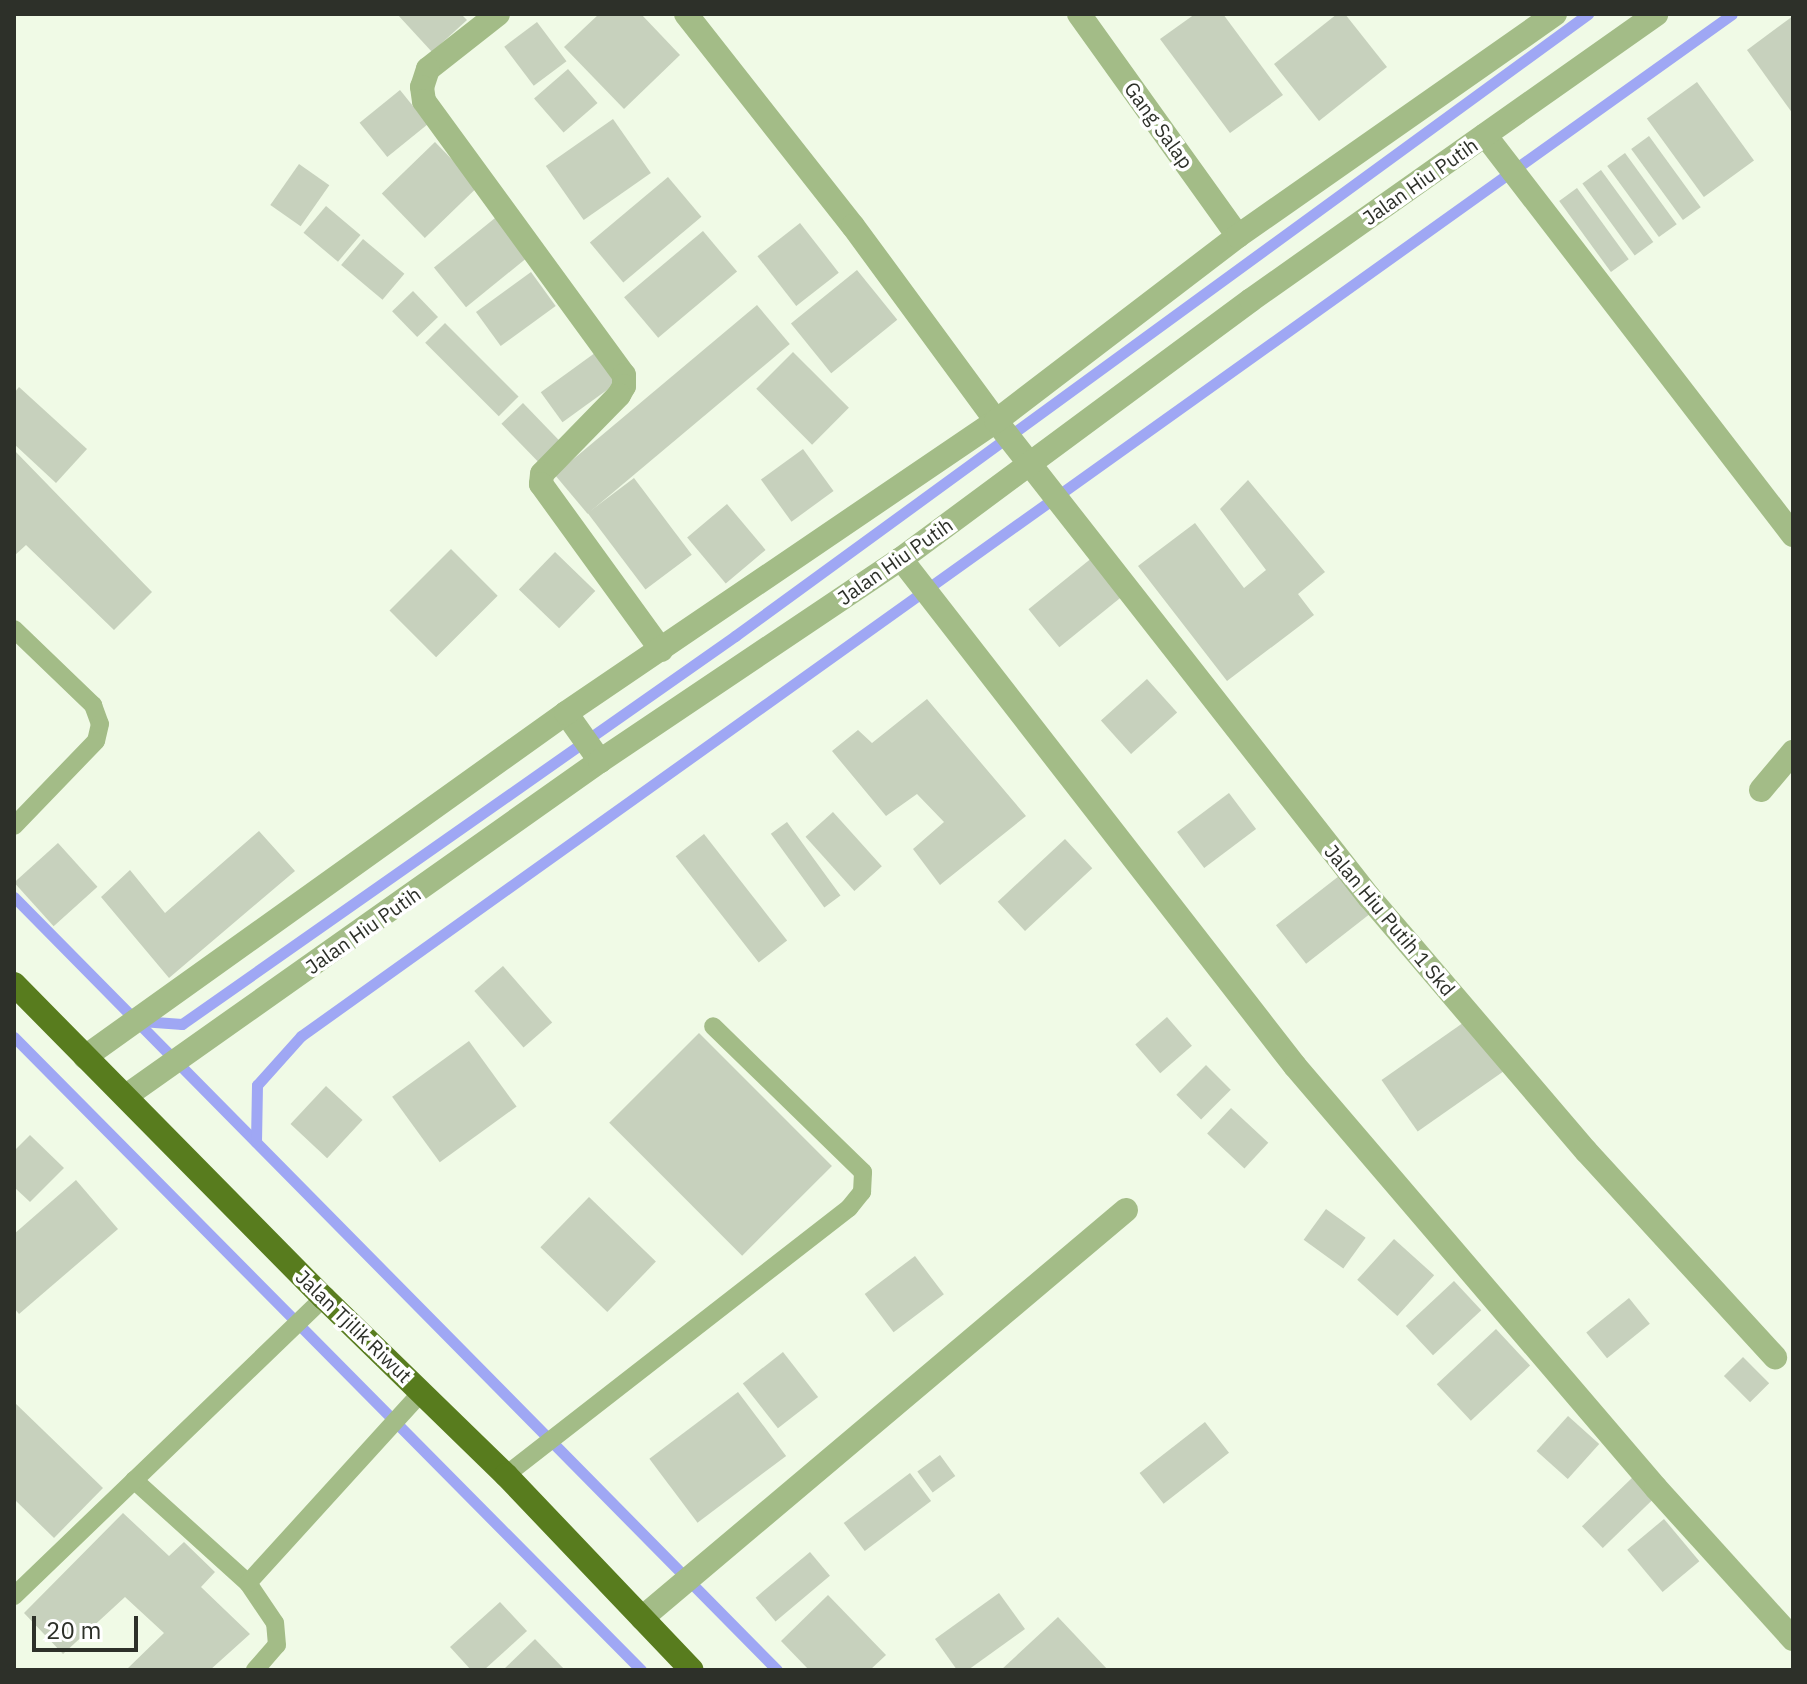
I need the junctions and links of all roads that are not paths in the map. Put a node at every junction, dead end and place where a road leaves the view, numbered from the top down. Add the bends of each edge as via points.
1 (498, 14) edge
2 (686, 14) edge
3 (1079, 14) edge
4 (1555, 14) edge
5 (1656, 14) edge
6 (1485, 135) junction
7 (1238, 236) junction
8 (996, 421) junction
9 (1029, 463) junction
10 (1793, 535) edge
11 (901, 559) junction
12 (14, 629) edge
13 (661, 650) junction
14 (566, 713) junction
15 (1793, 752) edge
16 (600, 761) junction
17 (1761, 790) dead end
18 (14, 826) edge
19 (14, 984) edge
20 (713, 1026) dead end
21 (85, 1057) junction
22 (126, 1096) junction
23 (1126, 1210) dead end
24 (324, 1298) junction
25 (1775, 1357) dead end
26 (422, 1392) junction
27 (506, 1475) junction
28 (134, 1480) junction
29 (248, 1583) junction
30 (14, 1596) edge
31 (642, 1618) junction
32 (1793, 1639) edge
33 (255, 1670) edge
34 (692, 1670) edge

1 - 13 street via 428,69 424,101 624,375 619,395 542,474 541,484
2 - 8 street, Jalan Hiu Putih 1 Skd via 853,226
3 - 7 street, Gang Salap
4 - 7 street
5 - 6 street, Jalan Hiu Putih
6 - 9 street, Jalan Hiu Putih
6 - 10 street
7 - 8 street
8 - 9 street, Jalan Hiu Putih 1 Skd
8 - 13 street
9 - 11 street, Jalan Hiu Putih
9 - 25 street, Jalan Hiu Putih 1 Skd via 1369,897 1586,1151
11 - 16 street, Jalan Hiu Putih
11 - 32 street via 1295,1066 1656,1488
12 - 18 lane via 93,705 100,724 96,741
13 - 14 street
14 - 16 street
14 - 21 street
15 - 17 street
16 - 22 street, Jalan Hiu Putih
19 - 21 highway, Jalan Tjilik Riwut
20 - 27 lane via 863,1172 862,1192 849,1208
21 - 22 highway, Jalan Tjilik Riwut
22 - 24 highway, Jalan Tjilik Riwut
23 - 31 street
24 - 26 highway, Jalan Tjilik Riwut
24 - 28 lane
26 - 27 highway, Jalan Tjilik Riwut
26 - 29 lane
27 - 31 highway, Jalan Tjilik Riwut
28 - 29 lane
28 - 30 lane
29 - 33 lane via 275,1623 277,1645
31 - 34 highway, Jalan Tjilik Riwut

